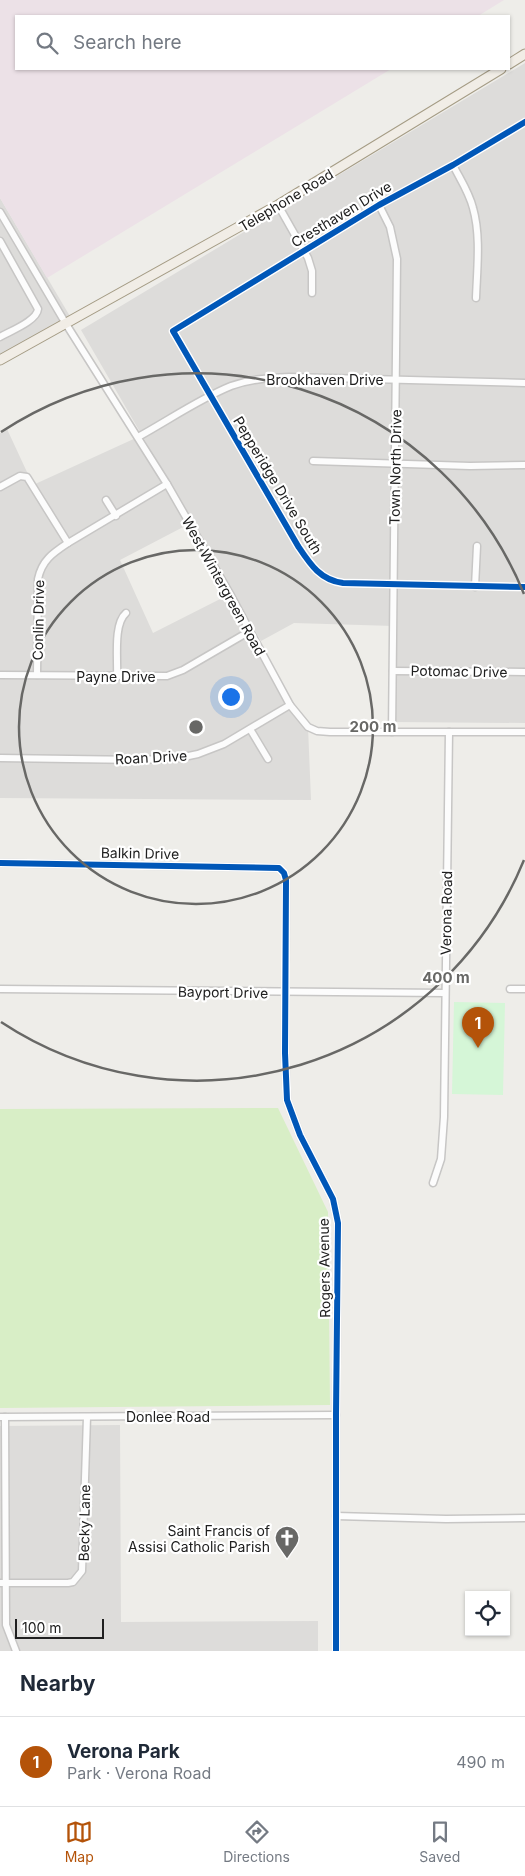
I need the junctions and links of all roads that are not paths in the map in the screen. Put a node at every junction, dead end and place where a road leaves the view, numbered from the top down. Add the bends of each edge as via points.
1 (525, 54) edge
2 (510, 63) edge
3 (498, 70) edge
4 (525, 122) edge
5 (453, 165) junction
6 (379, 205) junction
7 (278, 206) junction
8 (0, 212) edge
9 (1, 241) edge
10 (304, 250) junction
11 (312, 293) dead end
12 (476, 298) dead end
13 (66, 324) junction
14 (173, 331) joint
15 (0, 337) edge
16 (0, 360) edge
17 (396, 379) junction
18 (525, 383) edge
19 (210, 396) junction
20 (138, 437) junction
21 (313, 461) dead end
22 (395, 463) junction
23 (525, 465) edge
24 (167, 484) junction
25 (0, 487) edge
26 (106, 500) dead end
27 (116, 516) junction
28 (68, 543) junction
29 (476, 546) dead end
30 (394, 585) junction
31 (475, 587) junction
32 (525, 588) edge
33 (126, 613) dead end
34 (250, 631) junction
35 (393, 671) junction
36 (525, 672) edge
37 (0, 675) edge
38 (37, 675) junction
39 (117, 677) junction
40 (290, 705) junction
41 (250, 729) junction
42 (392, 732) junction
43 (449, 732) junction
44 (525, 732) edge
45 (0, 758) edge
46 (268, 759) dead end
47 (0, 863) edge
48 (279, 868) joint
49 (0, 989) edge
50 (510, 989) dead end
51 (525, 989) edge
52 (286, 992) junction
53 (445, 993) junction
54 (433, 1183) dead end
55 (336, 1415) junction
56 (2, 1417) edge
57 (86, 1417) junction
58 (336, 1516) junction
59 (525, 1518) edge
60 (3, 1583) edge
61 (16, 1651) edge
62 (336, 1651) edge

1 - 2 main road
3 - 7 main road, Telephone Road
4 - 5 street, Cresthaven Drive
5 - 6 street, Cresthaven Drive
5 - 12 street via 475,216
6 - 10 street, Cresthaven Drive
6 - 17 street, Town North Drive via 390,226 397,259
7 - 10 street
7 - 13 main road, Telephone Road
8 - 13 street, West Wintergreen Road
9 - 15 street via 38,314
10 - 11 street via 310,264
10 - 14 street, Cresthaven Drive
13 - 16 main road
13 - 20 street, West Wintergreen Road
14 - 19 street, Pepperidge Drive South
17 - 18 street, Brookhaven Drive
17 - 19 street, Brookhaven Drive via 266,378 232,386
17 - 22 street, Town North Drive
19 - 20 street, Brookhaven Drive
19 - 30 street, Pepperidge Drive South via 314,569 336,582
20 - 24 street, West Wintergreen Road
21 - 22 street
22 - 23 street
22 - 30 street, Town North Drive
24 - 27 street, Conlin Drive
24 - 34 street, West Wintergreen Road
25 - 28 street via 20,476 27,476
26 - 27 street
27 - 28 street, Conlin Drive
28 - 38 street, Conlin Drive via 47,558 40,571
29 - 31 street
30 - 31 street, Pepperidge Drive South
30 - 35 street, Town North Drive
31 - 32 street, Pepperidge Drive South
33 - 39 street via 118,625
34 - 39 street, Payne Drive via 183,670 160,676
34 - 40 street, West Wintergreen Road
35 - 36 street, Potomac Drive
35 - 42 street, Town North Drive
37 - 38 street, Payne Drive
38 - 39 street, Payne Drive
40 - 41 street, Roan Drive
40 - 42 street, West Wintergreen Road via 308,728 317,731
41 - 45 street, Roan Drive via 224,744 179,758
41 - 46 street
42 - 43 street, West Wintergreen Road
43 - 44 street, West Wintergreen Road
43 - 53 street, Verona Road
47 - 48 street, Balkin Drive
48 - 52 street, Rogers Avenue via 286,880
49 - 52 street, Bayport Drive
50 - 51 street
52 - 53 street, Bayport Drive
52 - 55 street, Rogers Avenue via 287,1100 300,1135 333,1199 338,1223
53 - 54 street, Verona Road via 444,1117 441,1159
55 - 57 street, Donlee Road
55 - 58 street, Rogers Avenue
56 - 57 street, Donlee Road
56 - 60 street
57 - 60 street, Becky Lane via 82,1571 73,1582
58 - 59 street
58 - 62 street, Rogers Avenue
60 - 61 street via 6,1625

